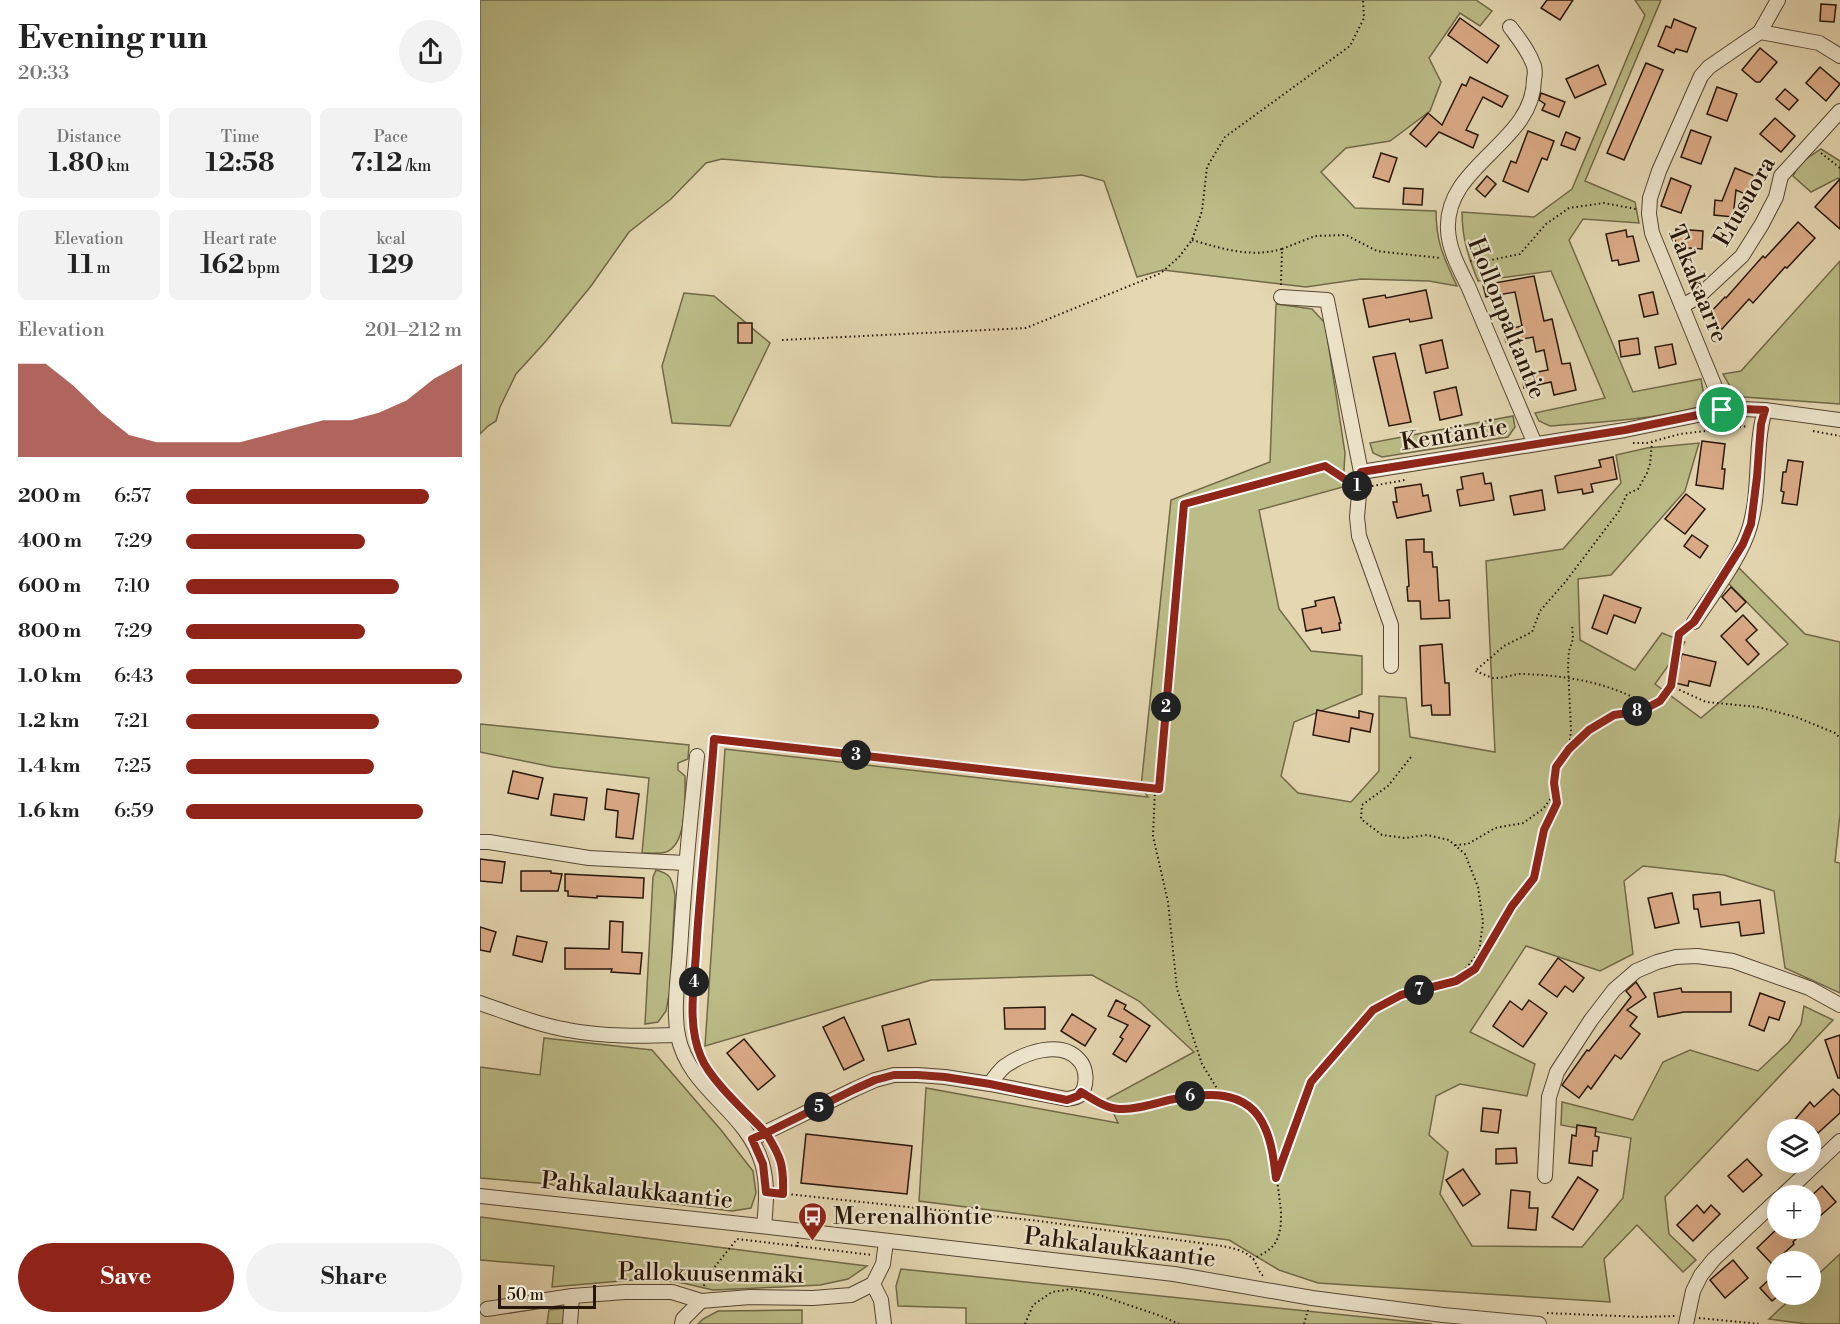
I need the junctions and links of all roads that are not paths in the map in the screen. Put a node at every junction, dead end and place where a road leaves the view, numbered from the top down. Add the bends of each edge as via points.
1 (1778, 0) edge
2 (1510, 27) dead end
3 (1760, 32) junction
4 (1840, 56) edge
5 (1840, 111) edge
6 (1281, 297) dead end
7 (1682, 306) junction
8 (1722, 410) junction
9 (1765, 410) junction
10 (1840, 420) edge
11 (1535, 444) junction
12 (1361, 472) junction
13 (1694, 622) road end
14 (1391, 666) dead end
15 (697, 756) dead end
16 (480, 842) edge
17 (685, 863) junction
18 (480, 1003) edge
19 (1840, 1005) edge
20 (678, 1035) junction
21 (990, 1084) junction
22 (752, 1139) junction
23 (1840, 1141) edge
24 (1545, 1176) dead end
25 (1794, 1185) edge
26 (480, 1196) edge
27 (1767, 1210) edge
28 (764, 1226) junction
29 (886, 1242) junction
30 (873, 1284) junction
31 (572, 1296) junction
32 (701, 1301) junction
33 (488, 1309) dead end
34 (1540, 1318) edge
35 (1687, 1320) edge
36 (570, 1324) edge
37 (682, 1324) edge
38 (884, 1324) edge

1 - 3 street, Takakaarre
2 - 11 street, Hollonpaltantie via 1527,49 1534,68 1532,98 1517,125 1465,180 1453,199 1447,229 1456,261
3 - 4 street via 1819,43
3 - 7 street, Takakaarre via 1701,76 1650,198 1652,233
5 - 7 street, Etusuora via 1781,176 1776,196 1742,256 1698,297
6 - 12 street via 1327,300
7 - 8 street, Takakaarre
8 - 9 street, Kentäntie
8 - 11 street, Kentäntie via 1627,436
9 - 10 street, Kentäntie
9 - 13 street via 1751,524 1743,544
11 - 12 street, Kentäntie
12 - 14 street via 1359,536 1391,625
15 - 17 street
16 - 17 street via 589,858
17 - 20 street
18 - 20 street via 570,1031
19 - 24 street via 1809,988 1734,961 1676,957 1636,971 1614,990 1557,1072 1549,1097
20 - 22 street via 702,1084 740,1121
21 - 21 street via 1067,1100 1078,1096 1086,1075 1080,1061 1071,1054 1044,1050 1005,1067
21 - 22 street via 894,1075 855,1089
22 - 28 street via 763,1164
23 - 25 street
26 - 28 street, Pahkalaukkaantie
27 - 35 street via 1701,1275
28 - 29 street, Pahkalaukkaantie
29 - 30 street via 883,1264
29 - 34 street, Pahkalaukkaantie via 1174,1274 1443,1315
30 - 32 street, Pallokuusenmäki via 851,1295
30 - 38 street via 881,1300
31 - 32 street, Pallokuusenmäki via 672,1292
31 - 33 street, Pallokuusenmäki
31 - 36 street
32 - 37 street

